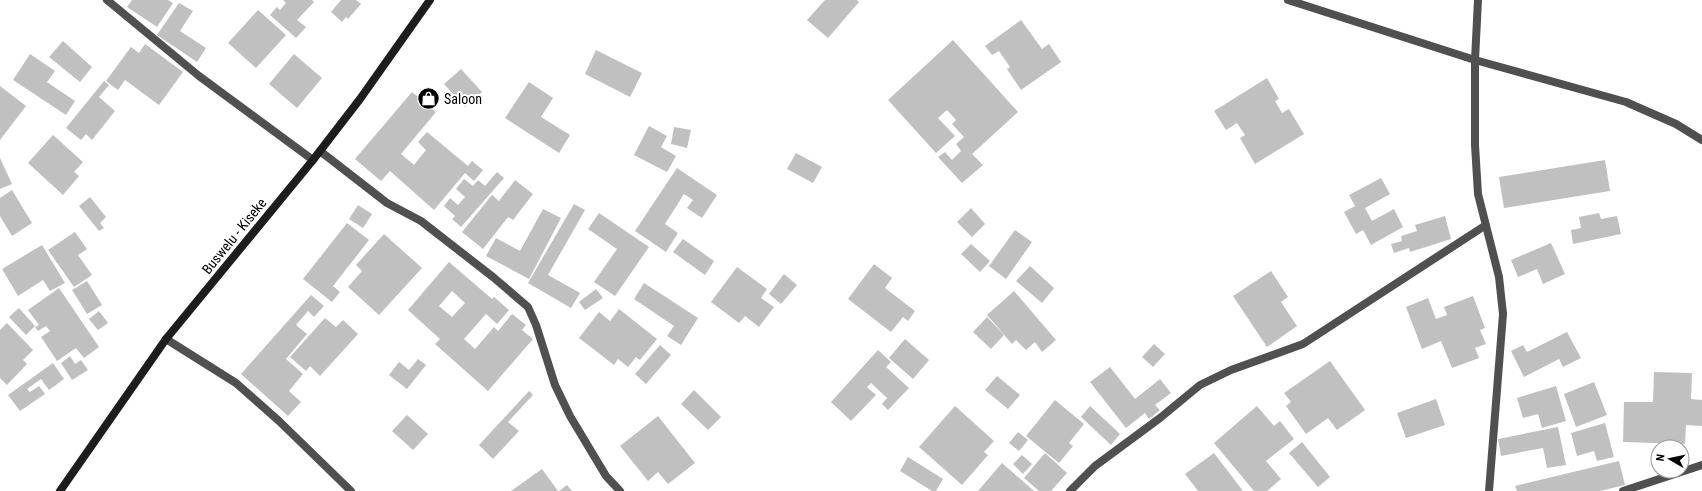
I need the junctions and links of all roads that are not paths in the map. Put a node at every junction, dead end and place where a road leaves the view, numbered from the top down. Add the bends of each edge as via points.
1 (107, 0) edge
2 (430, 0) edge
3 (1288, 0) edge
4 (1478, 0) edge
5 (1475, 60) junction
6 (1702, 140) edge
7 (320, 151) junction
8 (313, 160) junction
9 (1486, 225) junction
10 (166, 339) junction
11 (1702, 465) edge
12 (60, 491) edge
13 (351, 491) edge
14 (620, 491) edge
15 (1070, 491) edge
16 (1489, 491) edge
17 (1623, 491) edge

1 - 8 street via 199,76
2 - 7 main road, Buswelu - Kiseke
3 - 5 street
4 - 5 street
5 - 6 street via 1626,102 1676,124
5 - 9 street via 1478,194
7 - 8 main road, Buswelu - Kiseke
7 - 14 street via 387,203 421,221 528,307 555,385 570,416 606,476
8 - 10 main road, Buswelu - Kiseke
9 - 15 street via 1303,344 1231,370 1200,385 1095,466
9 - 16 street via 1499,277 1503,314
10 - 12 main road, Buswelu - Kiseke
10 - 13 street via 236,383
11 - 17 street

